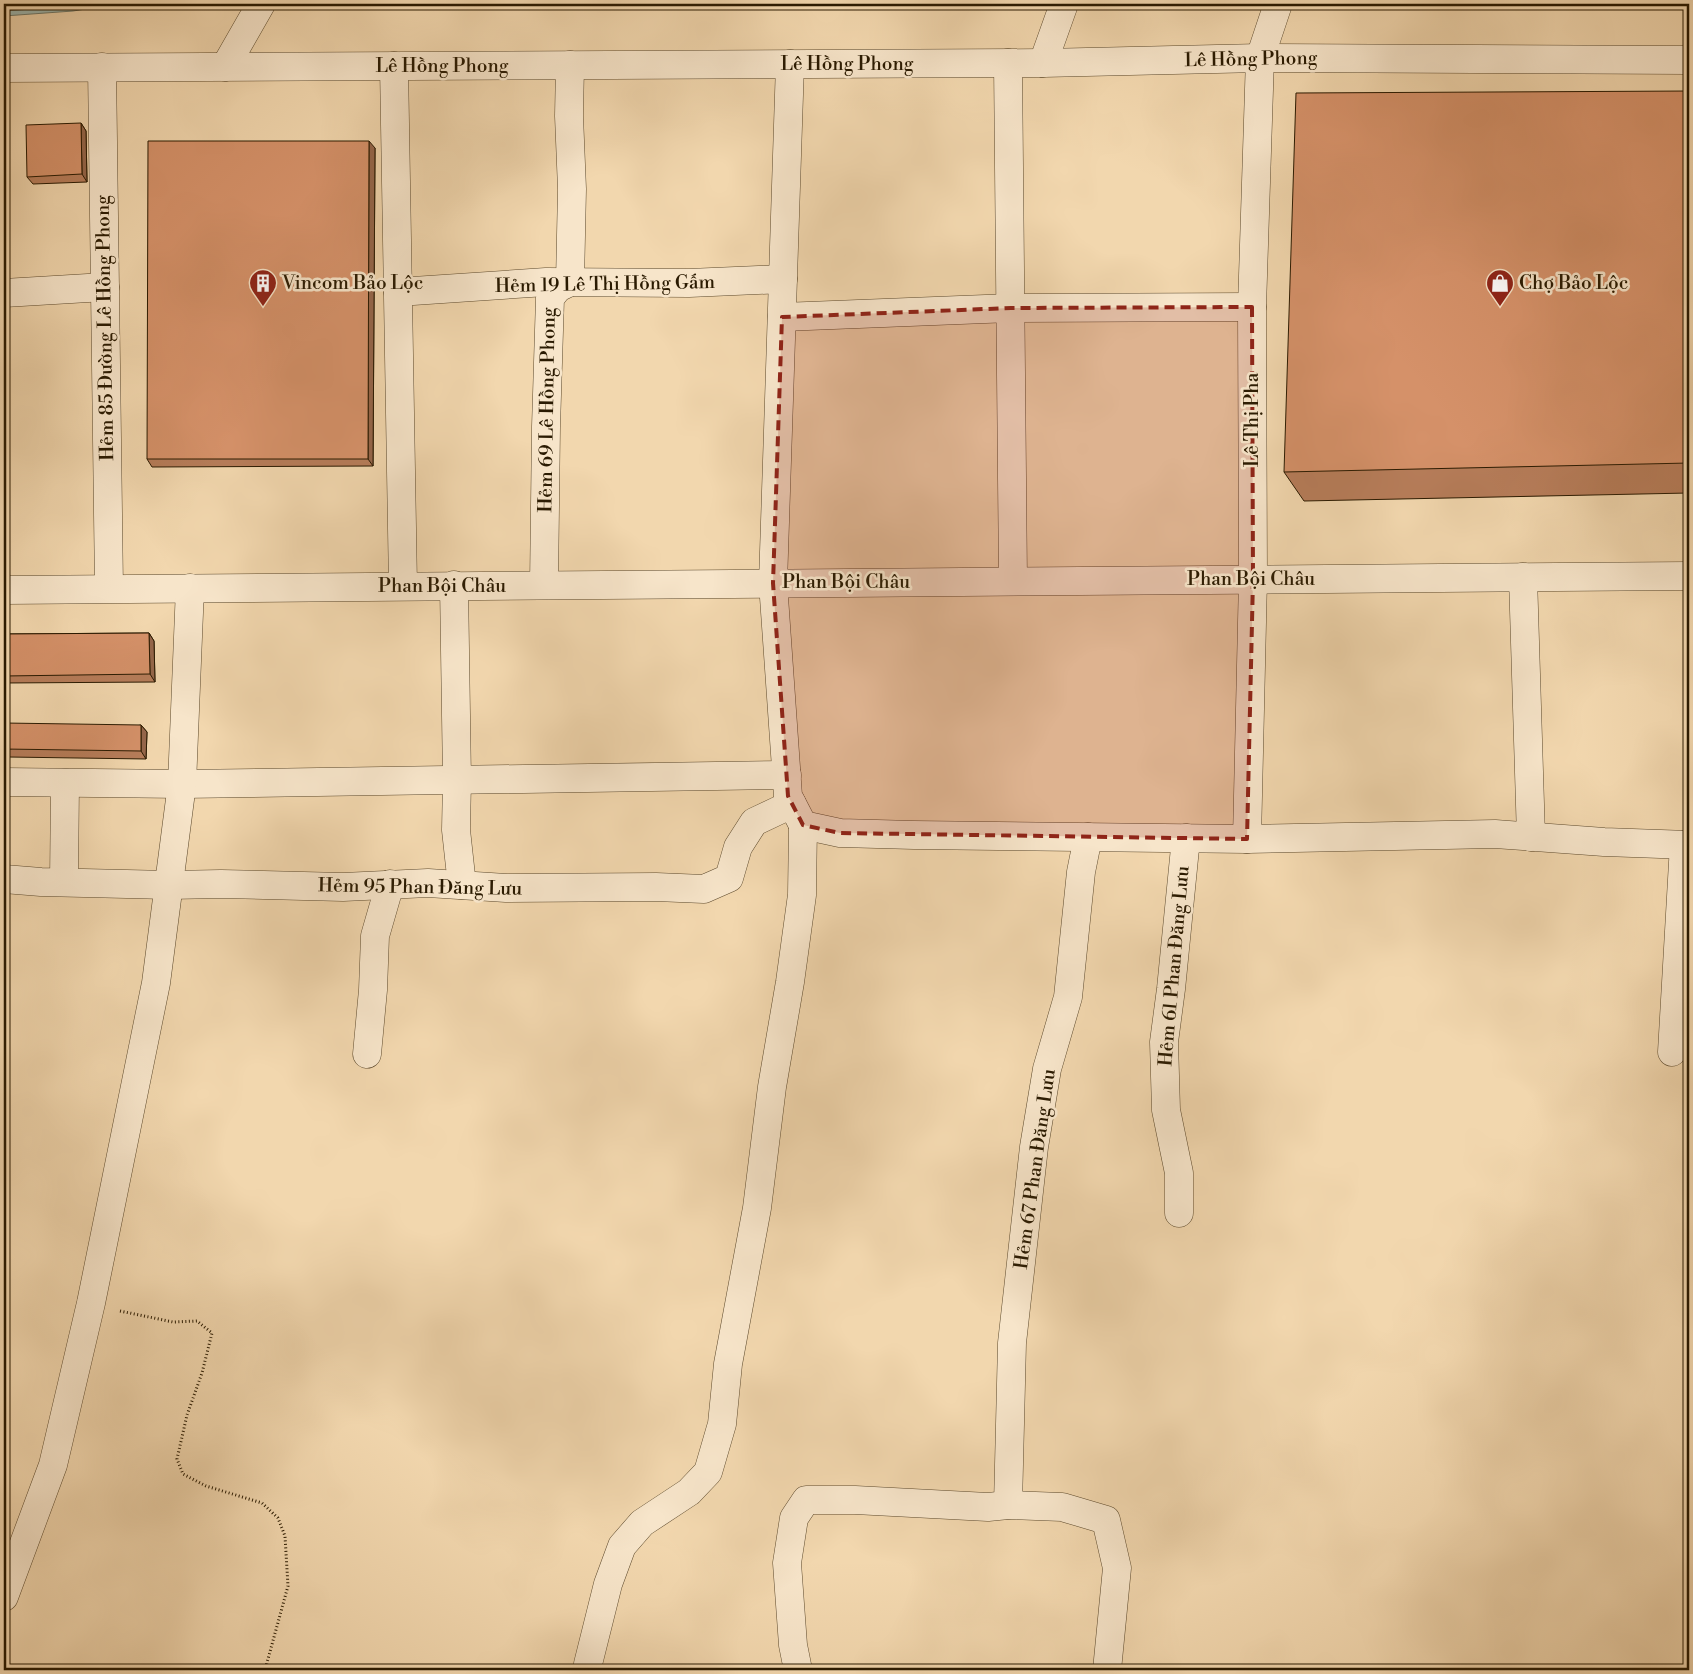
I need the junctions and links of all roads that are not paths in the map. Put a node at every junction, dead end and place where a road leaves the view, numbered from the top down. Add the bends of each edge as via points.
1 (261, 4) edge
2 (1064, 4) edge
3 (1278, 4) edge
4 (1260, 58) junction
5 (1689, 60) edge
6 (1008, 63) junction
7 (1042, 63) junction
8 (790, 64) junction
9 (570, 65) junction
10 (394, 66) junction
11 (102, 67) junction
12 (225, 67) junction
13 (4, 68) edge
14 (783, 279) junction
15 (570, 282) junction
16 (105, 287) junction
17 (398, 292) junction
18 (4, 293) edge
19 (1252, 307) junction
20 (1011, 308) junction
21 (782, 317) junction
22 (1689, 576) edge
23 (1524, 577) junction
24 (1253, 579) junction
25 (1012, 581) junction
26 (773, 583) junction
27 (544, 585) junction
28 (403, 586) junction
29 (454, 586) junction
30 (109, 588) junction
31 (190, 588) junction
32 (4, 590) edge
33 (787, 775) junction
34 (457, 780) junction
35 (4, 782) edge
36 (65, 783) junction
37 (182, 784) junction
38 (798, 814) junction
39 (1088, 837) junction
40 (1531, 837) junction
41 (1186, 838) junction
42 (1247, 839) junction
43 (1687, 845) edge
44 (4, 879) edge
45 (64, 882) junction
46 (390, 884) junction
47 (169, 885) junction
48 (462, 885) junction
49 (1672, 1052) dead end
50 (367, 1054) dead end
51 (1178, 1213) dead end
52 (1008, 1505) junction
53 (4, 1597) edge
54 (588, 1664) dead end
55 (798, 1670) edge
56 (1108, 1670) edge

1 - 12 street
2 - 7 street
3 - 4 street, Lê Thị Pha
4 - 5 street, Lê Hồng Phong
4 - 7 street, Lê Hồng Phong
4 - 19 street, Lê Thị Pha
6 - 7 street, Lê Hồng Phong
6 - 8 street, Lê Hồng Phong
6 - 20 street
8 - 9 street, Lê Hồng Phong
8 - 14 street
9 - 10 street, Lê Hồng Phong
9 - 15 street, Hẻm 69 Lê Hồng Phong
10 - 12 street, Lê Hồng Phong
10 - 17 street
11 - 12 street, Lê Hồng Phong
11 - 13 street, Lê Hồng Phong
11 - 16 street, Hẻm 85 Đường Lê Hồng Phong
14 - 15 street, Hẻm 19 Lê Thị Hồng Gấm
14 - 21 street
15 - 17 street, Hẻm 19 Lê Thị Hồng Gấm
15 - 27 street, Hẻm 69 Lê Hồng Phong via 558,288 550,298
16 - 18 street
16 - 30 street, Hẻm 85 Đường Lê Hồng Phong
17 - 28 street
19 - 20 street
19 - 24 street, Lê Thị Pha
20 - 21 street
20 - 25 street
21 - 26 street
22 - 23 street, Phan Bội Châu
23 - 24 street, Phan Bội Châu
23 - 40 street
24 - 25 street, Phan Bội Châu
24 - 42 street, Lê Thị Pha
25 - 26 street, Phan Bội Châu
26 - 27 street, Phan Bội Châu
26 - 33 street
27 - 29 street, Phan Bội Châu
28 - 29 street, Phan Bội Châu
28 - 31 street, Phan Bội Châu
29 - 34 street
30 - 31 street, Phan Bội Châu
30 - 32 street, Phan Bội Châu
31 - 37 street
33 - 34 street
33 - 38 street via 788,796
34 - 37 street
34 - 48 street via 456,830
35 - 36 street
36 - 37 street
36 - 45 street
37 - 47 street
38 - 39 street via 840,832
38 - 48 street, Hẻm 95 Phan Đăng Lưu via 754,822 738,847 730,878 704,890
38 - 54 street via 802,895 772,1086 757,1208 728,1364 722,1424 708,1472 689,1492 642,1523 622,1546 608,1584
39 - 41 street
39 - 52 street, Hẻm 67 Phan Đăng Lưu via 1081,872 1068,998 1047,1069 1034,1147 1012,1343
40 - 42 street via 1495,834
40 - 43 street
41 - 42 street
41 - 51 street, Hẻm 61 Phan Đăng Lưu via 1164,1042 1166,1110 1179,1173
43 - 49 street
44 - 45 street, Hẻm 95 Phan Đăng Lưu
45 - 47 street, Hẻm 95 Phan Đăng Lưu
46 - 47 street, Hẻm 95 Phan Đăng Lưu via 343,887
46 - 48 street, Hẻm 95 Phan Đăng Lưu
46 - 50 street via 375,936
47 - 53 street via 156,983 91,1303 53,1465
52 - 55 street via 806,1500 794,1518 788,1563 793,1645
52 - 56 street via 1062,1508 1106,1520 1117,1568

